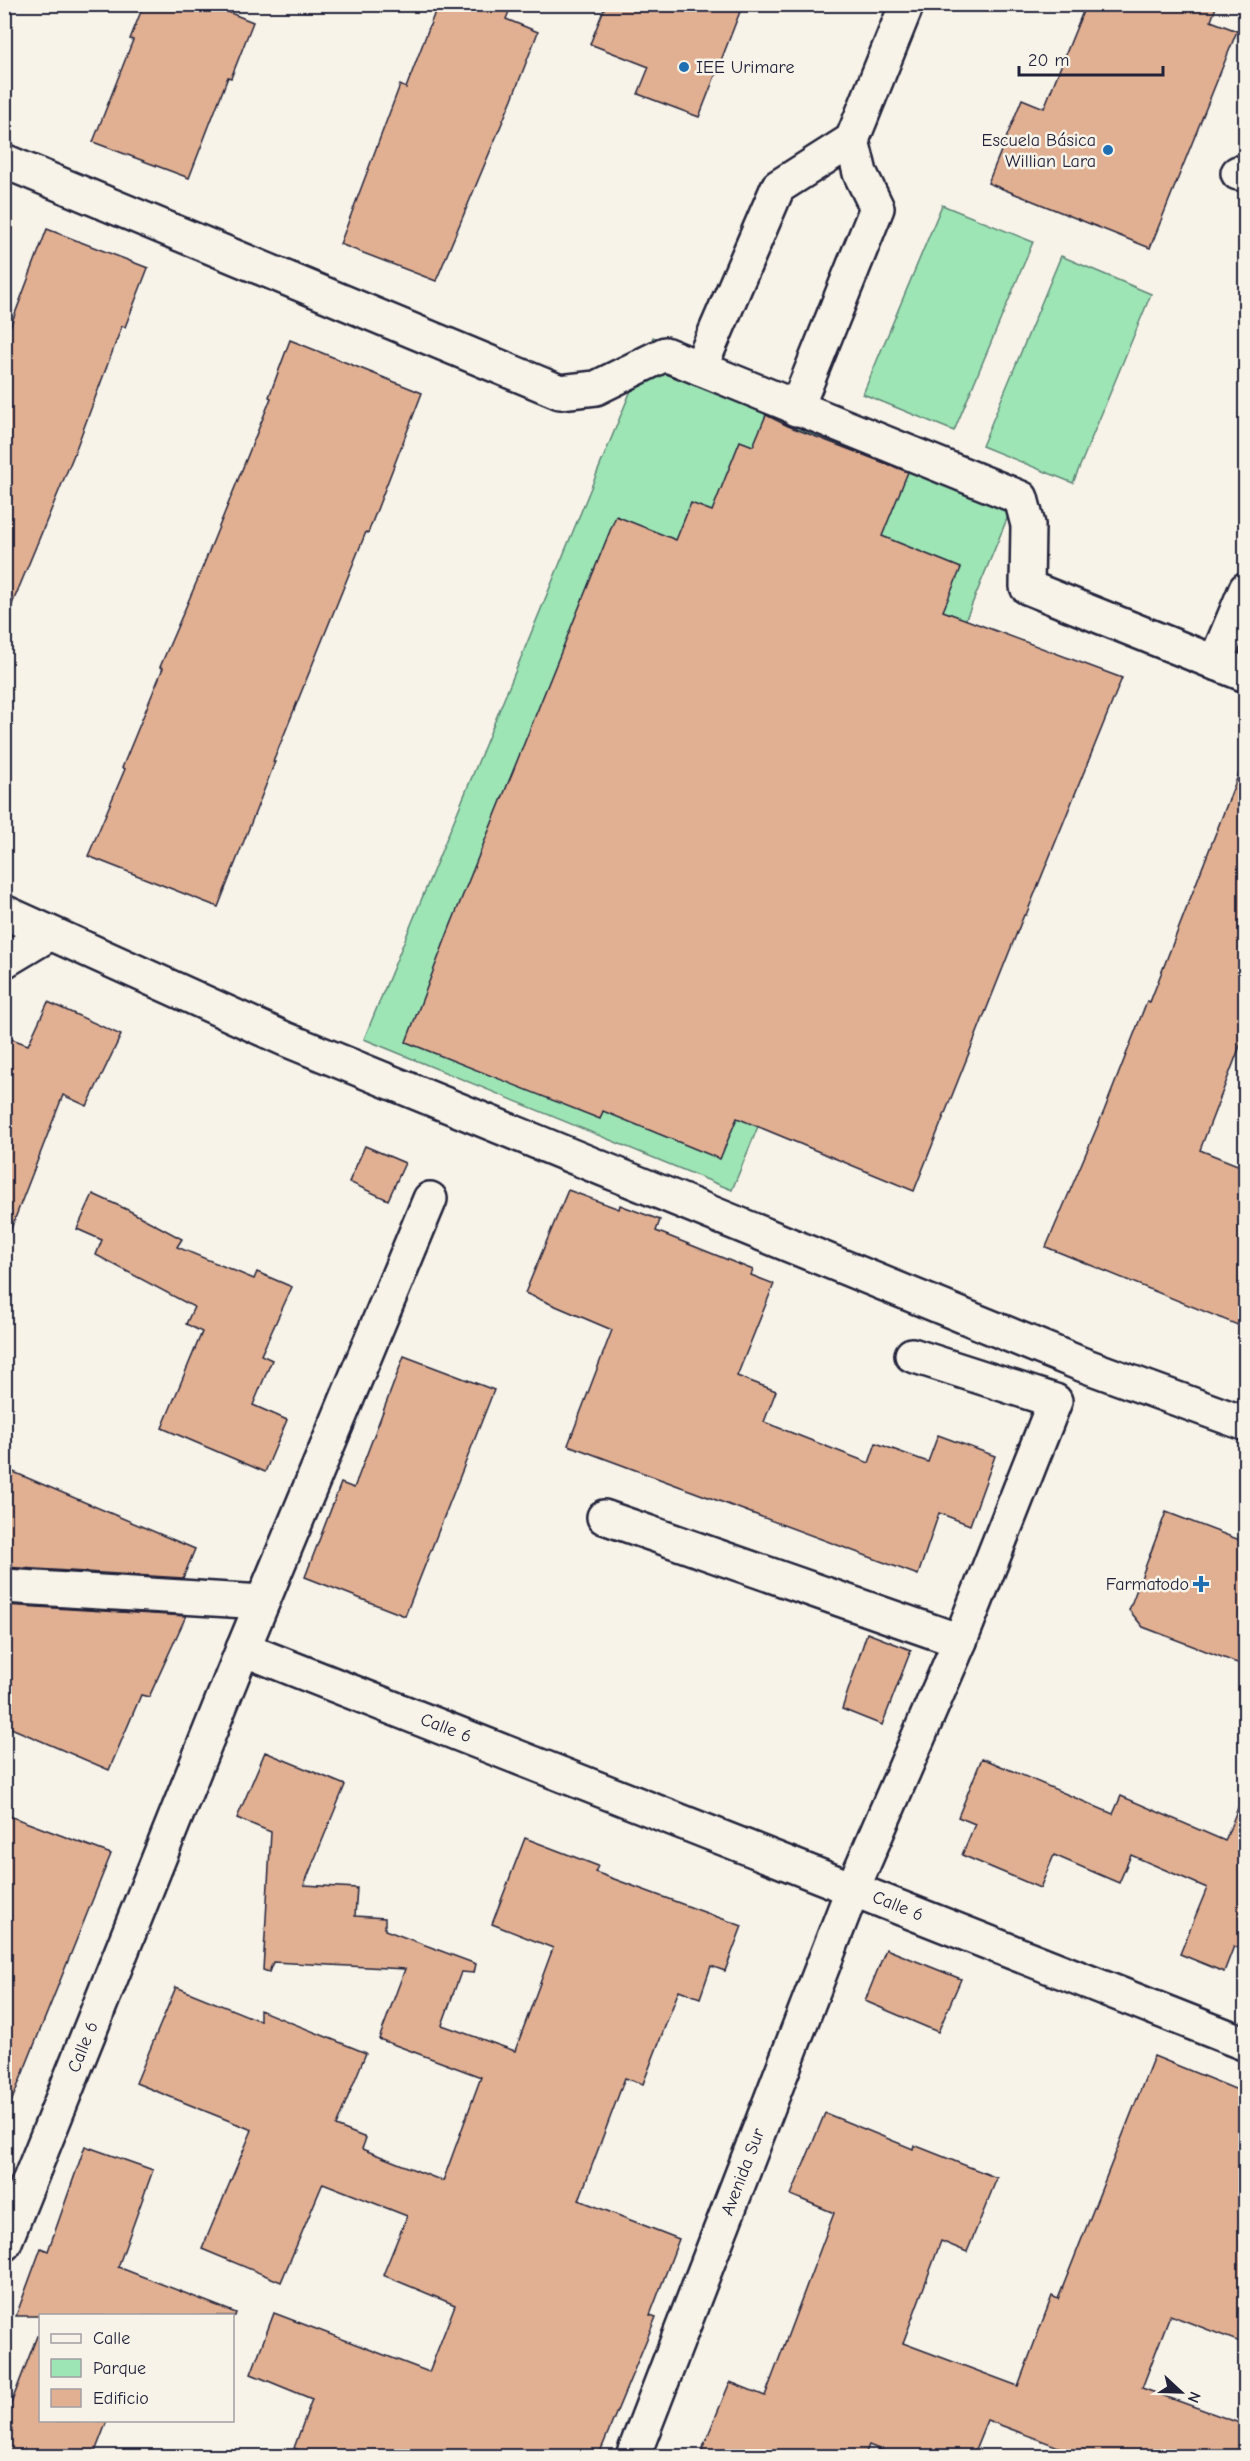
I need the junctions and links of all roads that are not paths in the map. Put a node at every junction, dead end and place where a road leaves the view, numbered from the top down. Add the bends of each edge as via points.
1 (907, 4) edge
2 (852, 140) junction
3 (4, 161) edge
4 (700, 368) junction
5 (796, 409) junction
6 (1245, 589) edge
7 (1215, 663) junction
8 (1245, 675) edge
9 (4, 912) edge
10 (49, 933) junction
11 (4, 960) edge
12 (430, 1199) dead end
13 (912, 1355) dead end
14 (1245, 1424) edge
15 (604, 1517) dead end
16 (4, 1586) edge
17 (262, 1602) junction
18 (960, 1641) junction
19 (243, 1648) junction
20 (853, 1888) junction
21 (1245, 2044) edge
22 (4, 2244) edge
23 (633, 2457) edge

1 - 2 street
2 - 4 street via 778,187
2 - 5 street via 860,172 877,208
3 - 4 street via 560,392 596,388 665,354
4 - 5 street
5 - 7 street via 1021,498 1028,525 1027,586
6 - 7 street
7 - 8 street
9 - 10 street
10 - 11 street
10 - 14 street via 319,1053 1081,1364
12 - 17 street
13 - 18 street, Avenida Sur via 1055,1401
15 - 18 street
16 - 17 street
17 - 19 street
18 - 20 street, Avenida Sur
19 - 20 street, Calle 6
19 - 22 street, Calle 6
20 - 21 street, Calle 6
20 - 23 street, Avenida Sur

